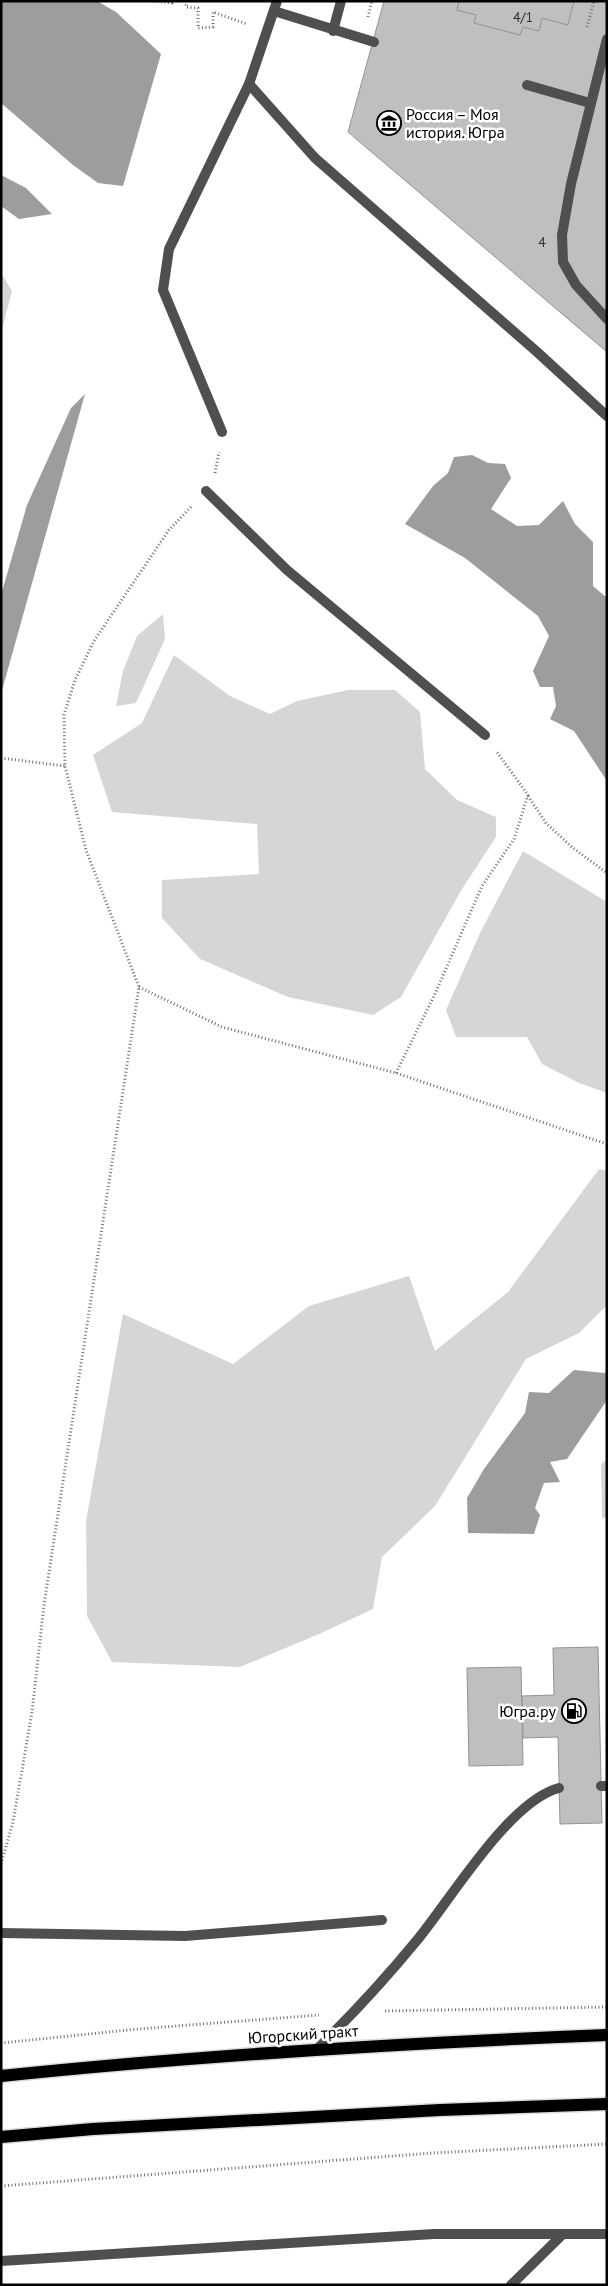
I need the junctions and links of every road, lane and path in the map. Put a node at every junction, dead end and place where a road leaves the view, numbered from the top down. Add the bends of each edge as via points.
1 (154, 1) edge
2 (172, 1) edge
3 (186, 1) edge
4 (341, 1) edge
5 (594, 1) edge
6 (276, 6) edge
7 (232, 18) dead end
8 (587, 30) dead end
9 (333, 31) junction
10 (607, 39) edge
11 (374, 42) dead end
12 (249, 84) junction
13 (527, 85) dead end
14 (590, 103) junction
15 (607, 319) edge
16 (607, 416) edge
17 (222, 432) joint
18 (206, 491) junction
19 (485, 736) joint
20 (1, 758) edge
21 (65, 766) junction
22 (528, 795) junction
23 (607, 873) edge
24 (139, 987) junction
25 (396, 1073) junction
26 (607, 1144) edge
27 (559, 1788) dead end
28 (1, 1864) edge
29 (382, 1920) dead end
30 (1, 1933) edge
31 (607, 2007) edge
32 (355, 2012) junction
33 (607, 2035) edge
34 (1, 2043) edge
35 (317, 2049) junction
36 (1, 2076) edge
37 (607, 2104) edge
38 (1, 2137) edge
39 (607, 2144) edge
40 (1, 2186) edge
41 (563, 2234) junction
42 (607, 2234) edge
43 (1, 2261) edge
44 (511, 2285) edge

1 - 2 path
3 - 7 path via 186,7 198,8 198,28 213,27 213,12
4 - 9 street
5 - 8 path
6 - 9 street
6 - 12 street
9 - 11 street
10 - 14 street
12 - 16 street via 315,158
12 - 17 street via 169,249 163,290
13 - 14 street
14 - 15 street via 569,192 562,235 563,262 576,285
17 - 18 path via 217,468
18 - 19 street via 287,570
18 - 21 path via 169,530 94,641 75,680 64,714
19 - 22 path
20 - 21 path
21 - 24 path via 86,850
22 - 23 path via 546,823 572,848
22 - 25 path via 514,839 482,886
24 - 25 path via 222,1026
24 - 28 path via 44,1605 32,1712 14,1822
25 - 26 path
27 - 32 street via 548,1790 510,1820 418,1939
29 - 30 street via 185,1936
31 - 32 path
32 - 34 path
32 - 35 street
33 - 35 main road, Югорский тракт
35 - 36 main road, Югорский тракт via 145,2061
37 - 38 main road via 440,2110
39 - 40 path via 432,2153
41 - 42 street
41 - 43 street via 434,2234
41 - 44 street

